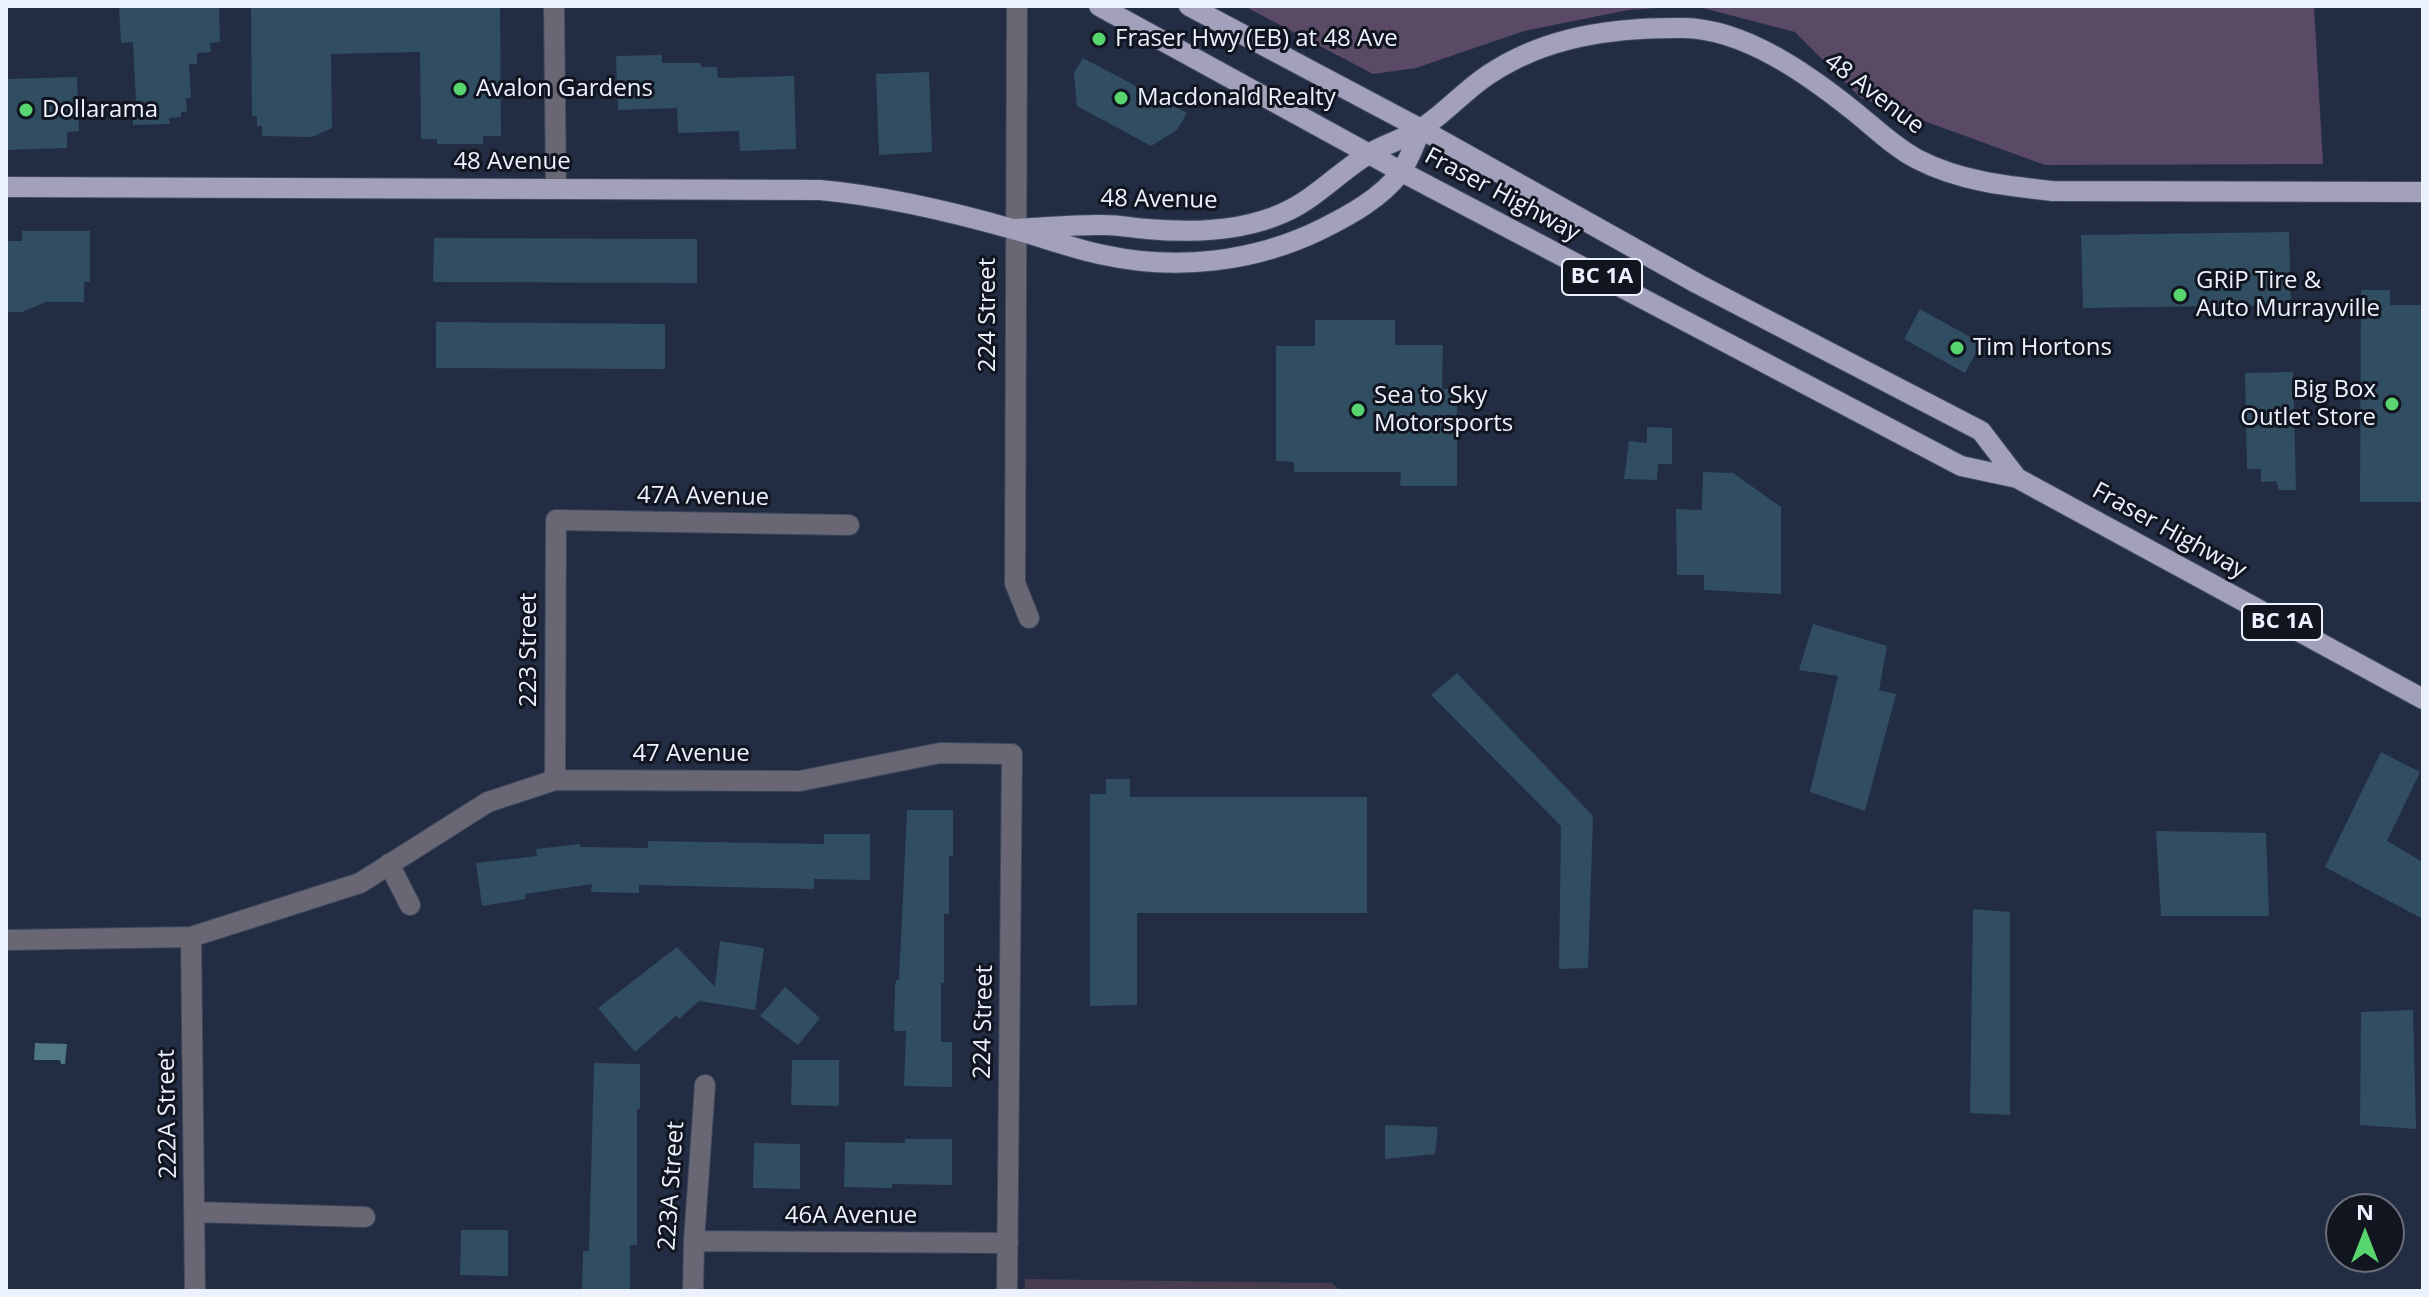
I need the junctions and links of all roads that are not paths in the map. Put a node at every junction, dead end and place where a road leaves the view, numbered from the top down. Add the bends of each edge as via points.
1 (554, 6) edge
2 (1099, 6) edge
3 (1189, 6) edge
4 (1017, 9) dead end
5 (1421, 129) junction
6 (1368, 154) junction
7 (1402, 172) junction
8 (6, 187) edge
9 (556, 188) junction
10 (2423, 192) edge
11 (1014, 229) junction
12 (2017, 478) junction
13 (556, 520) joint
14 (849, 525) dead end
15 (1029, 618) dead end
16 (2423, 699) edge
17 (1012, 754) joint
18 (555, 780) junction
19 (389, 864) junction
20 (410, 905) dead end
21 (191, 937) junction
22 (6, 940) edge
23 (705, 1085) dead end
24 (195, 1212) junction
25 (365, 1217) dead end
26 (694, 1241) junction
27 (1008, 1243) junction
28 (195, 1291) edge
29 (693, 1291) edge
30 (1007, 1291) edge

1 - 9 street
2 - 6 main road, Fraser Highway / BC 1A
3 - 5 main road, Fraser Highway / BC 1A
4 - 11 street, 224 Street
5 - 6 main road, 48 Avenue
5 - 7 main road, 48 Avenue
5 - 10 main road, 48 Avenue via 1488,75 1546,45 1598,32 1689,28 1764,51 1822,86 1917,159 1993,184 2052,191
5 - 12 main road, Fraser Highway / BC 1A via 1698,284 1981,431
6 - 7 main road, Fraser Highway / BC 1A
6 - 11 main road, 48 Avenue via 1282,214 1217,230 1106,224
7 - 11 main road, 48 Avenue via 1342,219 1301,239 1225,260 1191,263 1104,256
7 - 12 main road, Fraser Highway / BC 1A via 1961,466
8 - 9 main road, 48 Avenue
9 - 11 main road, 48 Avenue via 849,193
11 - 15 street, 224 Street via 1015,583
12 - 16 main road, Fraser Highway / BC 1A
13 - 14 street, 47A Avenue
13 - 18 street, 223 Street
17 - 18 street, 47 Avenue via 940,753 800,781
17 - 27 street, 224 Street
18 - 19 street, 47 Avenue via 488,802
19 - 20 street
19 - 21 street, 47 Avenue via 360,883
21 - 22 street, 47 Avenue
21 - 24 street, 222A Street
23 - 26 street, 223A Street
24 - 25 street
24 - 28 street, 222A Street
26 - 27 street, 46A Avenue
26 - 29 street, 223A Street
27 - 30 street, 224 Street

